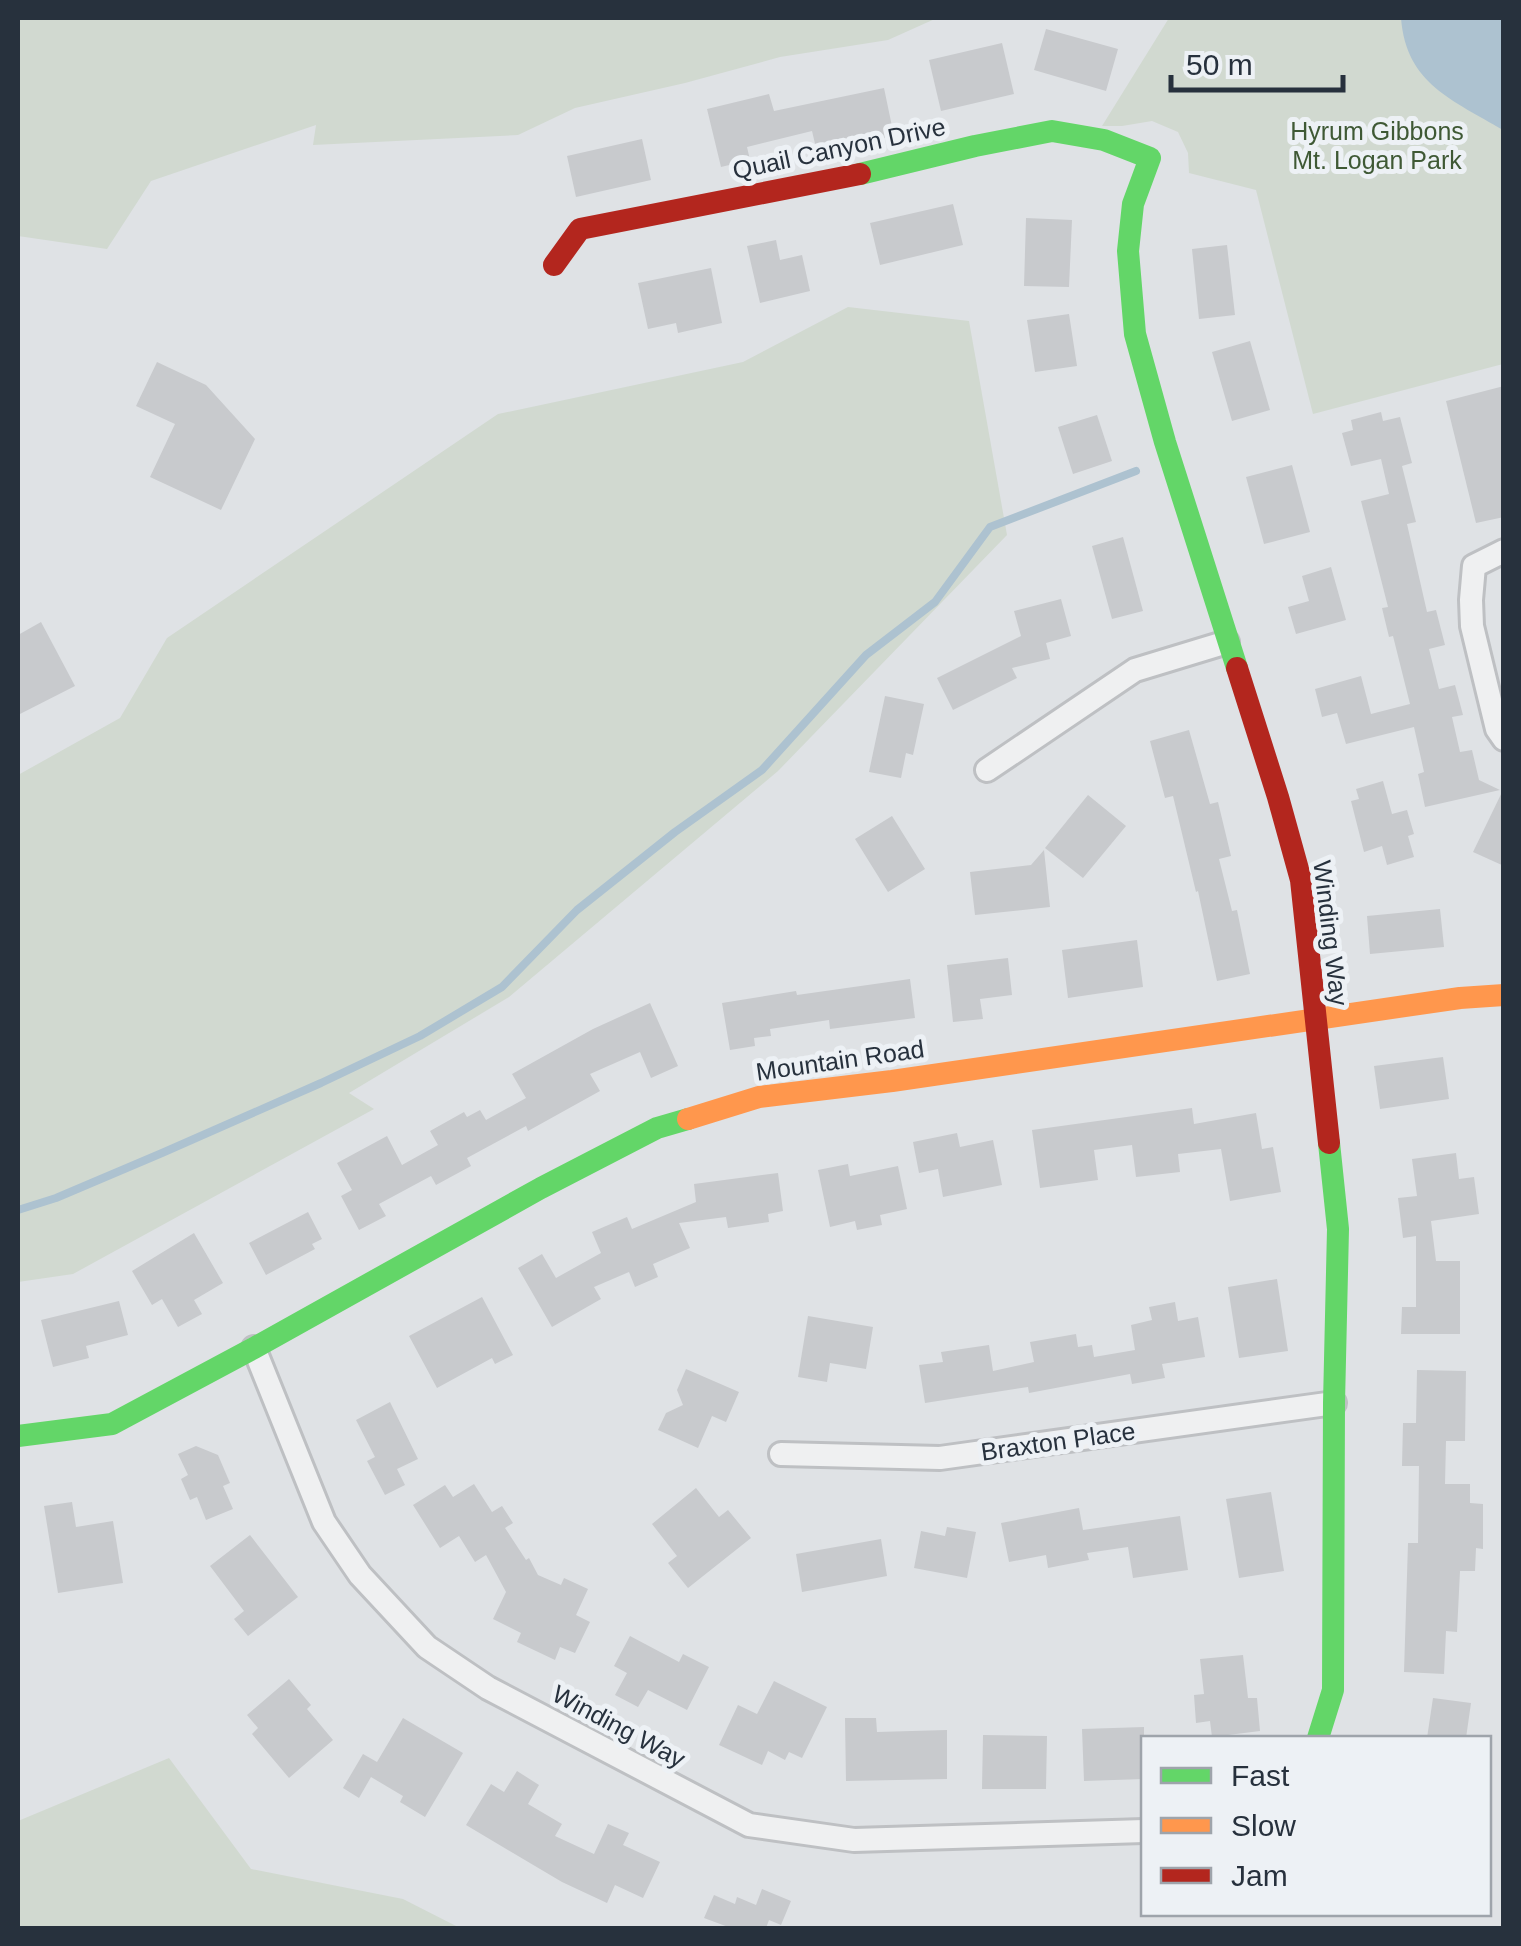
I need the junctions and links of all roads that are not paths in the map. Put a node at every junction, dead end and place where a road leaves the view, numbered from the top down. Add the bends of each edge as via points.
1 (1150, 158) joint
2 (554, 265) dead end
3 (1504, 550) edge
4 (1228, 642) junction
5 (1504, 739) edge
6 (986, 770) dead end
7 (1504, 995) edge
8 (1314, 1019) junction
9 (254, 1348) junction
10 (1334, 1402) junction
11 (18, 1436) edge
12 (781, 1454) dead end
13 (1319, 1736) edge
14 (1141, 1832) edge

1 - 2 street, Quail Canyon Drive via 1052,130 580,229
1 - 4 street, Winding Way via 1128,251 1134,334
3 - 5 street via 1474,566 1471,600 1472,626
4 - 6 street via 1135,670
4 - 8 street, Winding Way via 1301,880
7 - 8 street, Mountain Road
8 - 9 street, Mountain Road via 759,1098 657,1128
8 - 10 street, Winding Way via 1338,1229
9 - 11 street, Mountain Road via 112,1424
9 - 14 street, Winding Way via 324,1522 360,1574 428,1646 488,1688 749,1825 854,1840
10 - 12 street, Braxton Place via 940,1458
10 - 13 street, Winding Way via 1333,1690

